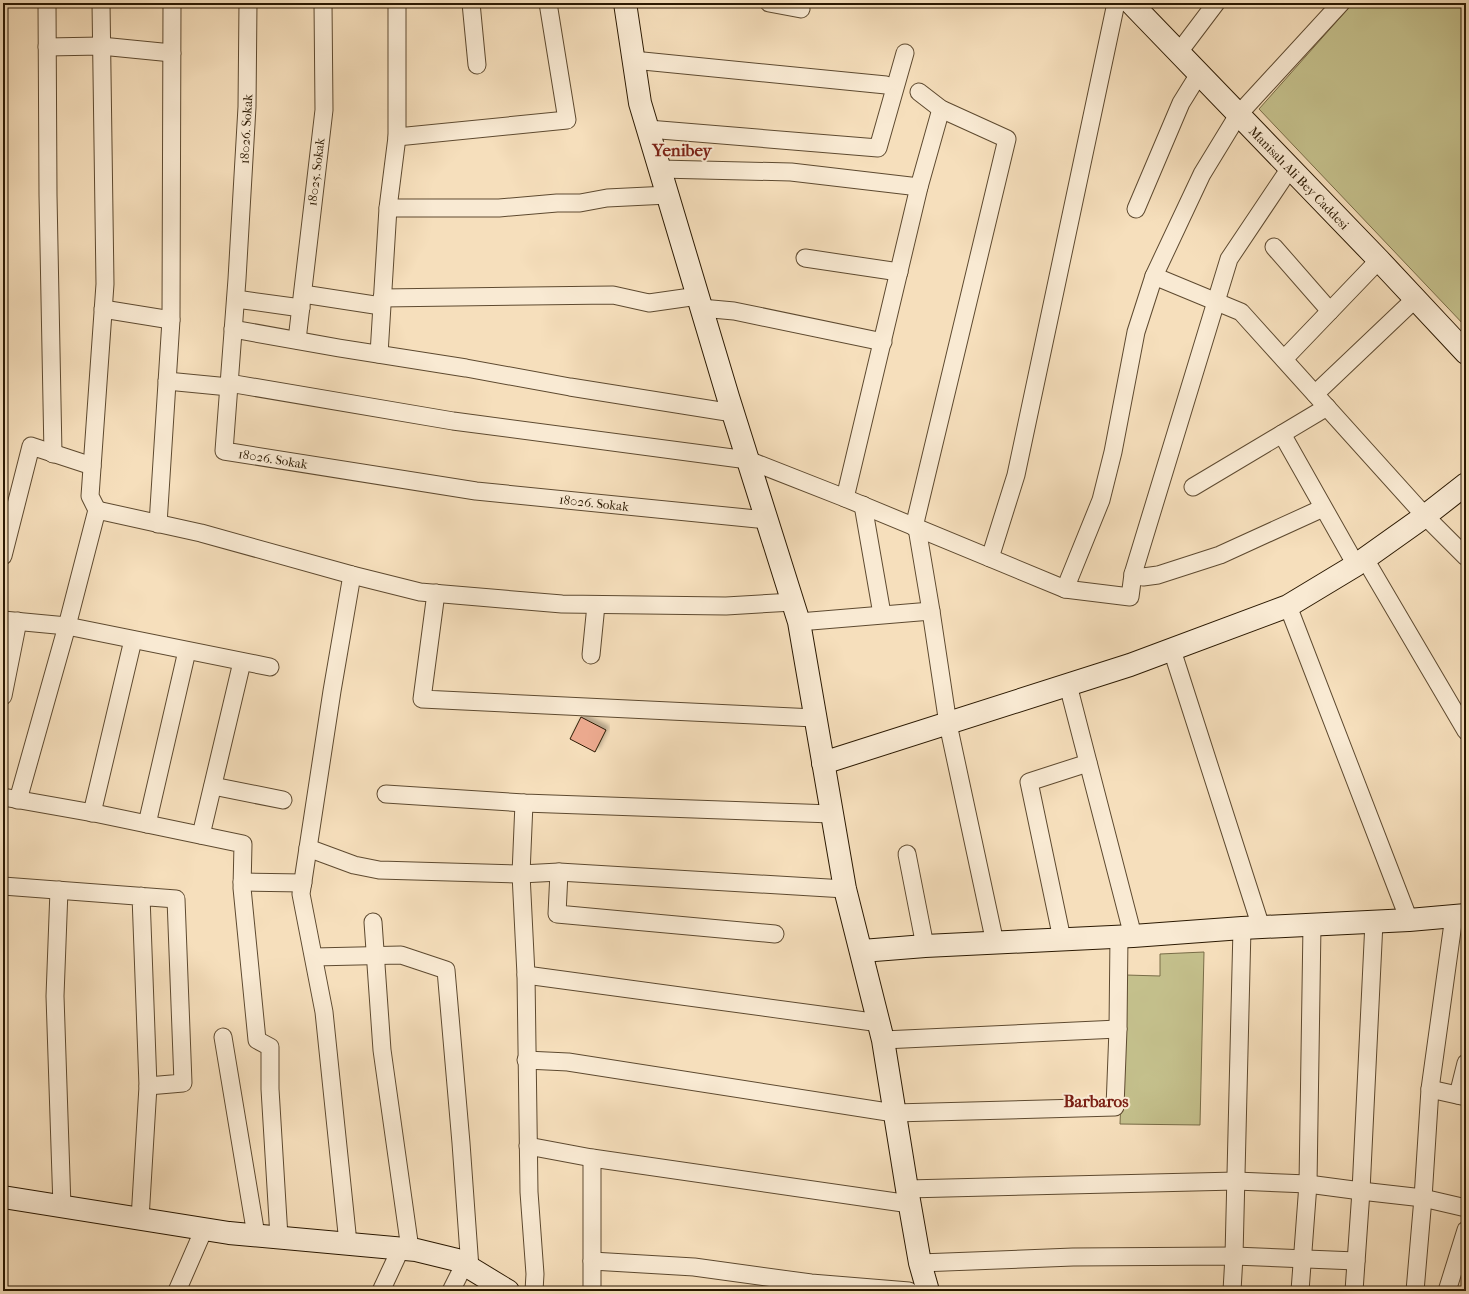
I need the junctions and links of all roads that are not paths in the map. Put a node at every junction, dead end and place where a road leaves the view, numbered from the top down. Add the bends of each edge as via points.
1 (47, 3) edge
2 (101, 3) edge
3 (172, 3) edge
4 (248, 3) edge
5 (323, 3) edge
6 (397, 3) edge
7 (471, 3) edge
8 (548, 3) edge
9 (625, 3) edge
10 (769, 3) edge
11 (1116, 3) edge
12 (1131, 3) edge
13 (1216, 3) edge
14 (1341, 3) edge
15 (801, 9) dead end
16 (102, 46) junction
17 (47, 47) junction
18 (1179, 52) junction
19 (172, 53) junction
20 (905, 53) dead end
21 (633, 60) junction
22 (477, 65) dead end
23 (1199, 74) junction
24 (886, 85) dead end
25 (919, 92) dead end
26 (941, 109) junction
27 (1238, 114) junction
28 (648, 130) junction
29 (397, 137) junction
30 (1290, 168) junction
31 (660, 169) junction
32 (919, 187) junction
33 (668, 195) junction
34 (388, 208) junction
35 (1136, 209) dead end
36 (1274, 247) dead end
37 (805, 258) dead end
38 (1379, 260) junction
39 (900, 272) junction
40 (1154, 276) junction
41 (236, 299) junction
42 (1415, 299) junction
43 (302, 301) junction
44 (381, 302) junction
45 (700, 302) junction
46 (1215, 302) junction
47 (103, 309) junction
48 (1330, 311) junction
49 (171, 320) junction
50 (233, 329) junction
51 (297, 340) junction
52 (883, 342) junction
53 (1466, 353) edge
54 (378, 354) junction
55 (1284, 359) junction
56 (167, 381) junction
57 (229, 385) junction
58 (1315, 394) junction
59 (1327, 408) junction
60 (733, 414) junction
61 (1282, 434) junction
62 (53, 454) junction
63 (748, 460) junction
64 (92, 466) junction
65 (1466, 484) edge
66 (1193, 486) dead end
67 (845, 498) junction
68 (863, 505) junction
69 (1323, 508) junction
70 (97, 510) junction
71 (1425, 516) junction
72 (767, 520) junction
73 (158, 524) junction
74 (915, 527) junction
75 (3, 556) edge
76 (1466, 557) edge
77 (990, 558) junction
78 (1360, 562) junction
79 (1133, 574) junction
80 (352, 575) junction
81 (1065, 590) junction
82 (436, 593) junction
83 (596, 605) junction
84 (1288, 606) junction
85 (931, 611) junction
86 (796, 612) junction
87 (882, 614) junction
88 (11, 621) edge
89 (67, 626) junction
90 (133, 640) junction
91 (1172, 650) junction
92 (187, 651) junction
93 (591, 655) dead end
94 (242, 662) junction
95 (270, 667) dead end
96 (1068, 685) junction
97 (3, 696) edge
98 (815, 718) junction
99 (948, 724) junction
100 (1466, 731) edge
101 (823, 763) junction
102 (1088, 763) junction
103 (213, 786) junction
104 (386, 794) dead end
105 (11, 798) edge
106 (283, 800) dead end
107 (524, 803) junction
108 (92, 813) junction
109 (832, 814) junction
110 (147, 824) junction
111 (201, 835) junction
112 (308, 848) junction
113 (907, 854) dead end
114 (559, 872) junction
115 (521, 874) junction
116 (242, 882) junction
117 (303, 883) junction
118 (3, 886) edge
119 (845, 889) junction
120 (59, 890) junction
121 (141, 896) junction
122 (1460, 915) edge
123 (1409, 920) junction
124 (373, 922) dead end
125 (1374, 922) junction
126 (1312, 925) junction
127 (1251, 928) junction
128 (775, 934) dead end
129 (1126, 936) junction
130 (1062, 939) junction
131 (995, 943) junction
132 (925, 946) junction
133 (862, 951) junction
134 (375, 956) junction
135 (314, 957) junction
136 (526, 975) junction
137 (1118, 1028) junction
138 (881, 1031) junction
139 (223, 1037) dead end
140 (526, 1060) junction
141 (1466, 1063) edge
142 (148, 1086) junction
143 (1430, 1090) junction
144 (1462, 1096) edge
145 (894, 1113) junction
146 (528, 1146) junction
147 (592, 1158) junction
148 (1236, 1181) junction
149 (1308, 1184) junction
150 (1361, 1191) junction
151 (908, 1196) junction
152 (3, 1197) edge
153 (1423, 1198) junction
154 (62, 1206) junction
155 (1466, 1208) edge
156 (140, 1219) junction
157 (204, 1229) junction
158 (256, 1235) junction
159 (279, 1237) junction
160 (1464, 1240) edge
161 (348, 1243) junction
162 (405, 1249) junction
163 (1234, 1256) junction
164 (1302, 1258) junction
165 (592, 1260) junction
166 (1356, 1261) junction
167 (920, 1264) junction
168 (467, 1267) junction
169 (176, 1291) edge
170 (381, 1291) edge
171 (451, 1291) edge
172 (508, 1291) edge
173 (534, 1291) edge
174 (592, 1291) edge
175 (909, 1291) edge
176 (928, 1291) edge
177 (1232, 1291) edge
178 (1300, 1291) edge
179 (1354, 1291) edge
180 (1414, 1291) edge
181 (1447, 1291) edge

1 - 17 street
2 - 16 street
3 - 19 street
4 - 41 street, 18026. Sokak via 247,107
5 - 43 street, 18025. Sokak via 324,110
6 - 29 street
7 - 22 street
8 - 29 street via 567,120
9 - 21 street
10 - 15 street
11 - 77 street via 1016,475
12 - 18 street, Manisalı Ali Bey Caddesi
13 - 18 street
14 - 27 street
16 - 17 street
16 - 19 street
16 - 47 street via 105,284
17 - 62 street
18 - 23 street, Manisalı Ali Bey Caddesi
19 - 49 street
20 - 28 street via 878,148
21 - 24 street
21 - 28 street via 640,103
23 - 27 street, Manisalı Ali Bey Caddesi
23 - 35 street via 1181,103
25 - 26 street
26 - 32 street
26 - 74 street via 1007,139
27 - 30 street, Manisalı Ali Bey Caddesi
27 - 40 street via 1202,174
28 - 31 street
29 - 34 street
30 - 38 street, Manisalı Ali Bey Caddesi
30 - 46 street via 1229,259
31 - 32 street via 791,172
31 - 33 street
32 - 39 street
33 - 34 street via 499,208
33 - 45 street
34 - 44 street
36 - 48 street
37 - 39 street
38 - 42 street, Manisalı Ali Bey Caddesi
38 - 48 street
39 - 52 street
40 - 46 street
40 - 81 street via 1136,332 1101,500
41 - 43 street
41 - 50 street, 18026. Sokak
42 - 53 street, Manisalı Ali Bey Caddesi
42 - 58 street
43 - 44 street
43 - 51 street, 18025. Sokak
44 - 45 street via 613,295 650,303
44 - 54 street
45 - 52 street
45 - 60 street
46 - 55 street via 1241,312
46 - 79 street
47 - 49 street
47 - 64 street
48 - 55 street
49 - 56 street
50 - 51 street
50 - 57 street, 18026. Sokak
51 - 54 street
52 - 67 street
54 - 60 street
55 - 58 street
56 - 57 street
56 - 73 street
57 - 63 street via 453,422
57 - 72 street, 18026. Sokak via 224,451 476,491
58 - 59 street
59 - 61 street
59 - 71 street
60 - 63 street
61 - 66 street
61 - 69 street
62 - 64 street
62 - 75 street via 31,446
63 - 67 street
63 - 72 street
64 - 70 street via 90,496
65 - 71 street
67 - 68 street
68 - 74 street
68 - 87 street
69 - 78 street
69 - 79 street via 1220,555 1158,575 1143,577
70 - 73 street
70 - 89 street
71 - 76 street
71 - 78 street
72 - 86 street
73 - 80 street via 201,533
74 - 77 street
74 - 85 street
77 - 81 street
78 - 84 street
78 - 100 street
79 - 81 street via 1130,597
80 - 82 street via 420,592
80 - 112 street
82 - 83 street
82 - 98 street via 422,699
83 - 86 street via 726,606
83 - 93 street
84 - 91 street
84 - 123 street
85 - 87 street
85 - 99 street
86 - 87 street
86 - 98 street
88 - 89 street
88 - 97 street
89 - 90 street
89 - 105 street
90 - 92 street
90 - 108 street
91 - 96 street
91 - 127 street
92 - 94 street
92 - 110 street
94 - 95 street
94 - 103 street
96 - 99 street
96 - 102 street
98 - 101 street
99 - 101 street
99 - 131 street
101 - 109 street
102 - 129 street
102 - 130 street via 1029,782
103 - 106 street
103 - 111 street
104 - 107 street
105 - 108 street
107 - 109 street
107 - 115 street
108 - 110 street
109 - 119 street
110 - 111 street
111 - 116 street via 243,844
112 - 115 street via 354,865 379,870
112 - 117 street
113 - 132 street
114 - 115 street
114 - 119 street
114 - 128 street via 557,914
115 - 136 street
116 - 117 street
116 - 159 street via 257,1040 270,1047
117 - 135 street via 301,894
118 - 120 street
119 - 133 street
120 - 121 street
120 - 154 street via 55,996
121 - 142 street
121 - 142 street via 176,899 182,1084
122 - 123 street
122 - 143 street
123 - 125 street
124 - 134 street
125 - 126 street
125 - 150 street
126 - 127 street
126 - 149 street
127 - 129 street
127 - 148 street
129 - 130 street
129 - 137 street
130 - 131 street
131 - 132 street
132 - 133 street
133 - 138 street
134 - 135 street
134 - 162 street via 382,1050
134 - 168 street via 401,955 446,970 461,1143
135 - 161 street via 324,1012
136 - 138 street
136 - 140 street
137 - 138 street
137 - 145 street via 1115,1107
138 - 145 street
139 - 158 street
140 - 145 street via 568,1062
140 - 146 street
141 - 144 street
142 - 156 street
143 - 144 street
143 - 153 street
145 - 151 street
146 - 147 street
146 - 173 street
147 - 151 street
147 - 165 street
148 - 149 street
148 - 151 street
148 - 163 street
149 - 150 street
149 - 164 street
150 - 153 street
150 - 166 street
151 - 167 street
152 - 154 street
153 - 155 street
153 - 180 street
154 - 156 street
156 - 157 street
157 - 158 street
157 - 169 street
158 - 159 street
159 - 161 street
160 - 181 street
161 - 162 street
162 - 168 street via 456,1260
162 - 170 street
163 - 164 street
163 - 167 street via 1073,1257
163 - 177 street
164 - 166 street
164 - 178 street
165 - 174 street
165 - 175 street via 694,1267 811,1283
166 - 179 street
167 - 176 street
168 - 171 street
168 - 172 street

